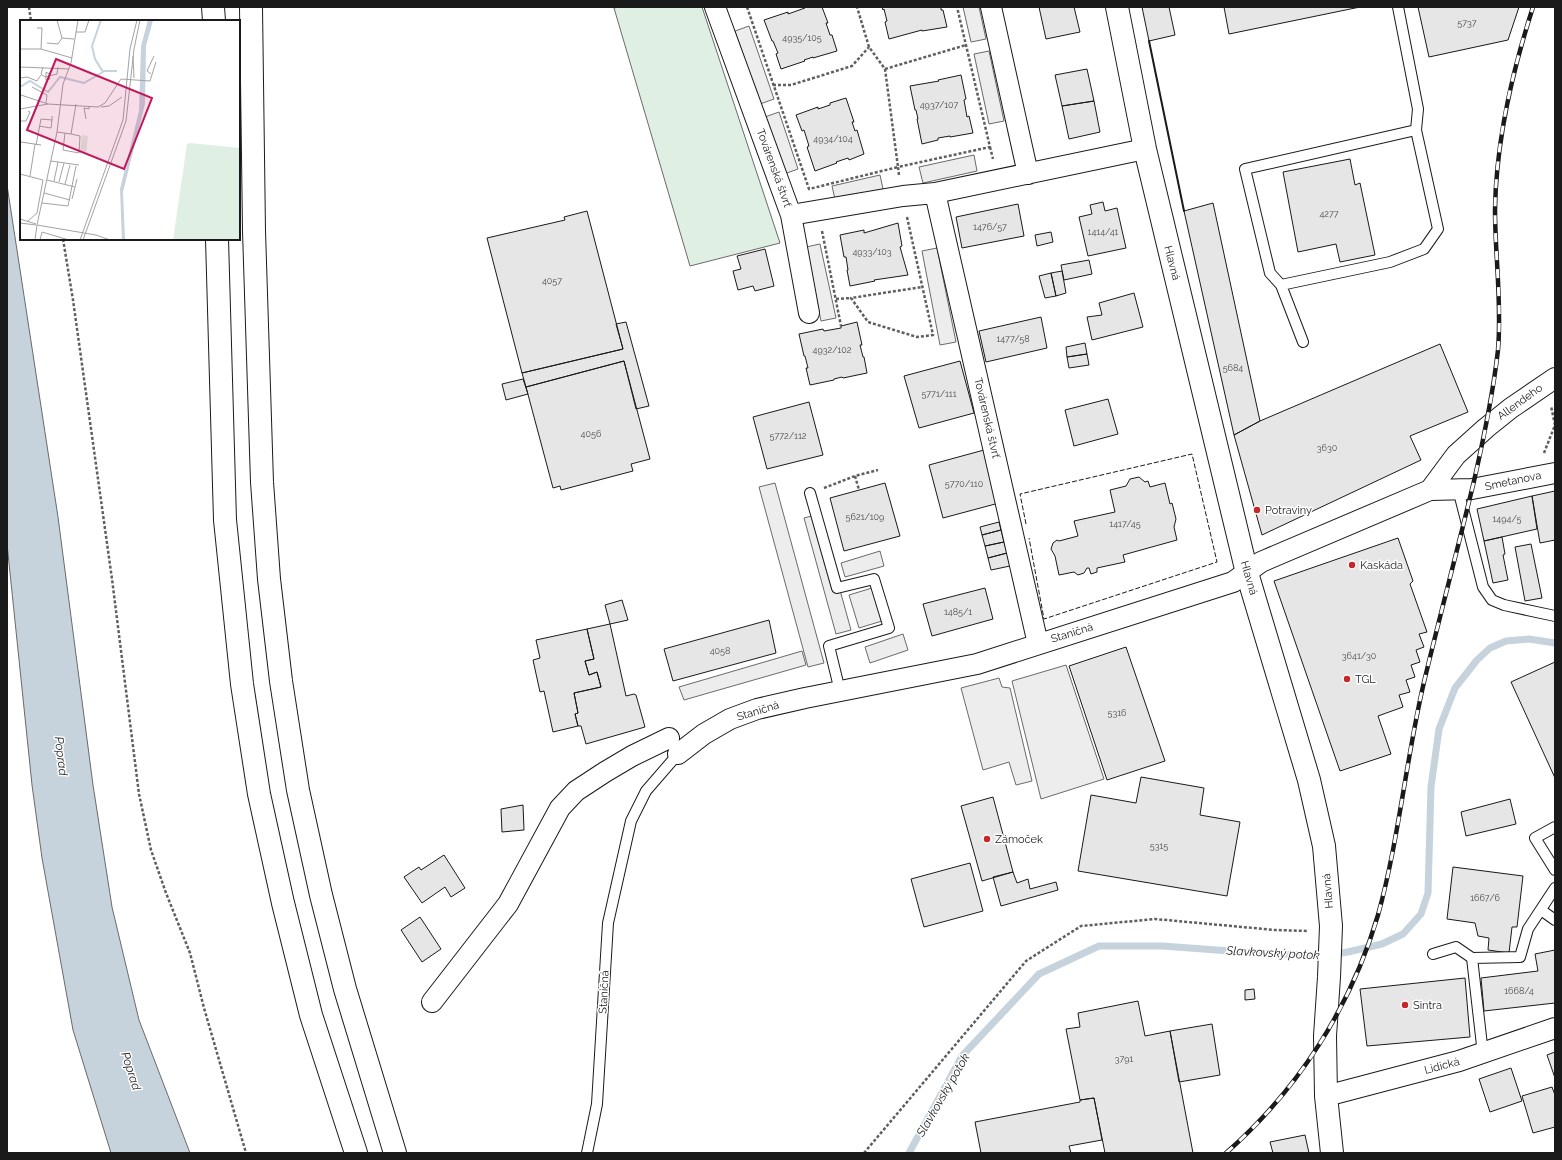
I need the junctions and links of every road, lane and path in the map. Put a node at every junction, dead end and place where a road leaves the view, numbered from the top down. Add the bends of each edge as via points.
1 (29, 7) edge
2 (214, 7) edge
3 (251, 7) edge
4 (716, 7) edge
5 (747, 7) edge
6 (857, 7) edge
7 (957, 7) edge
8 (991, 7) edge
9 (1117, 7) edge
10 (1398, 7) edge
11 (31, 20) edge
12 (214, 20) edge
13 (966, 45) junction
14 (869, 47) junction
15 (885, 69) junction
16 (773, 85) junction
17 (1416, 130) junction
18 (1145, 149) junction
19 (898, 167) junction
20 (1028, 174) junction
21 (900, 181) dead end
22 (935, 193) junction
23 (907, 214) dead end
24 (791, 215) junction
25 (821, 224) dead end
26 (62, 240) edge
27 (217, 240) edge
28 (1281, 285) junction
29 (922, 287) junction
30 (851, 298) junction
31 (835, 299) junction
32 (808, 313) dead end
33 (841, 326) dead end
34 (1302, 342) dead end
35 (1555, 378) edge
36 (1550, 400) dead end
37 (1543, 457) dead end
38 (878, 470) dead end
39 (1555, 473) edge
40 (855, 476) junction
41 (1465, 489) junction
42 (859, 490) dead end
43 (1430, 490) junction
44 (810, 493) joint
45 (1254, 568) junction
46 (1555, 616) edge
47 (1038, 644) junction
48 (840, 692) junction
49 (674, 746) junction
50 (1555, 827) edge
51 (1555, 870) edge
52 (1555, 888) edge
53 (1541, 910) junction
54 (1555, 920) edge
55 (1308, 931) dead end
56 (1433, 954) dead end
57 (1472, 958) junction
58 (432, 1002) dead end
59 (1555, 1028) edge
60 (1483, 1054) junction
61 (1326, 1096) junction
62 (246, 1153) edge
63 (356, 1153) edge
64 (396, 1153) edge
65 (587, 1153) edge
66 (864, 1153) edge
67 (1332, 1153) edge

1 - 11 path
2 - 12 main road
3 - 64 main road via 254,231 262,482 269,580 281,681 298,790 321,895 345,989
4 - 24 street, Továrenská štvrť
5 - 16 path
6 - 14 path
7 - 13 path
8 - 20 street
9 - 18 main road, Hlavná
10 - 17 lane via 1418,109
13 - 15 path
13 - 19 path via 990,148
14 - 15 path
14 - 16 path via 852,66 791,85
15 - 19 path
16 - 19 path via 808,189
17 - 28 lane via 1438,229 1424,249 1390,262
17 - 28 lane via 1245,169 1270,273
18 - 20 street, Továrenská štvrť
18 - 45 main road, Hlavná
19 - 21 path
20 - 22 street, Továrenská štvrť
22 - 24 street, Továrenská štvrť
22 - 47 street, Továrenská štvrť
23 - 29 path
24 - 32 street
25 - 31 path
26 - 62 path via 112,578 139,794 151,850 190,953
27 - 63 main road via 225,520 242,684 259,794 283,902 311,1015
28 - 34 lane
29 - 30 path
29 - 30 path via 933,335 917,337 868,322
30 - 31 path
31 - 33 path
35 - 43 street, Allendeho via 1486,428 1456,455
36 - 37 path via 1554,425
38 - 40 path
39 - 41 street, Smetanova
40 - 42 path
40 - 44 path
41 - 43 street, Smetanova
41 - 46 lane via 1483,587 1492,600
43 - 45 street, Staničná
44 - 48 lane via 836,588 874,578 889,628 829,646
45 - 47 street, Staničná via 1233,582
45 - 61 main road, Hlavná via 1324,846 1331,939 1325,1036
47 - 48 street, Staničná via 977,664
48 - 49 street, Staničná via 757,709
49 - 58 street via 632,756 576,791 560,808 508,904
49 - 65 lane, Staničná via 630,821 608,923 597,1104
50 - 51 lane via 1535,838
52 - 53 lane
53 - 54 lane
53 - 57 lane via 1528,929 1520,957
55 - 66 path via 1155,919 1081,926 1026,961
56 - 57 lane via 1456,947
57 - 60 lane
59 - 60 street, Lidická
60 - 61 street, Lidická
61 - 67 main road, Hlavná

